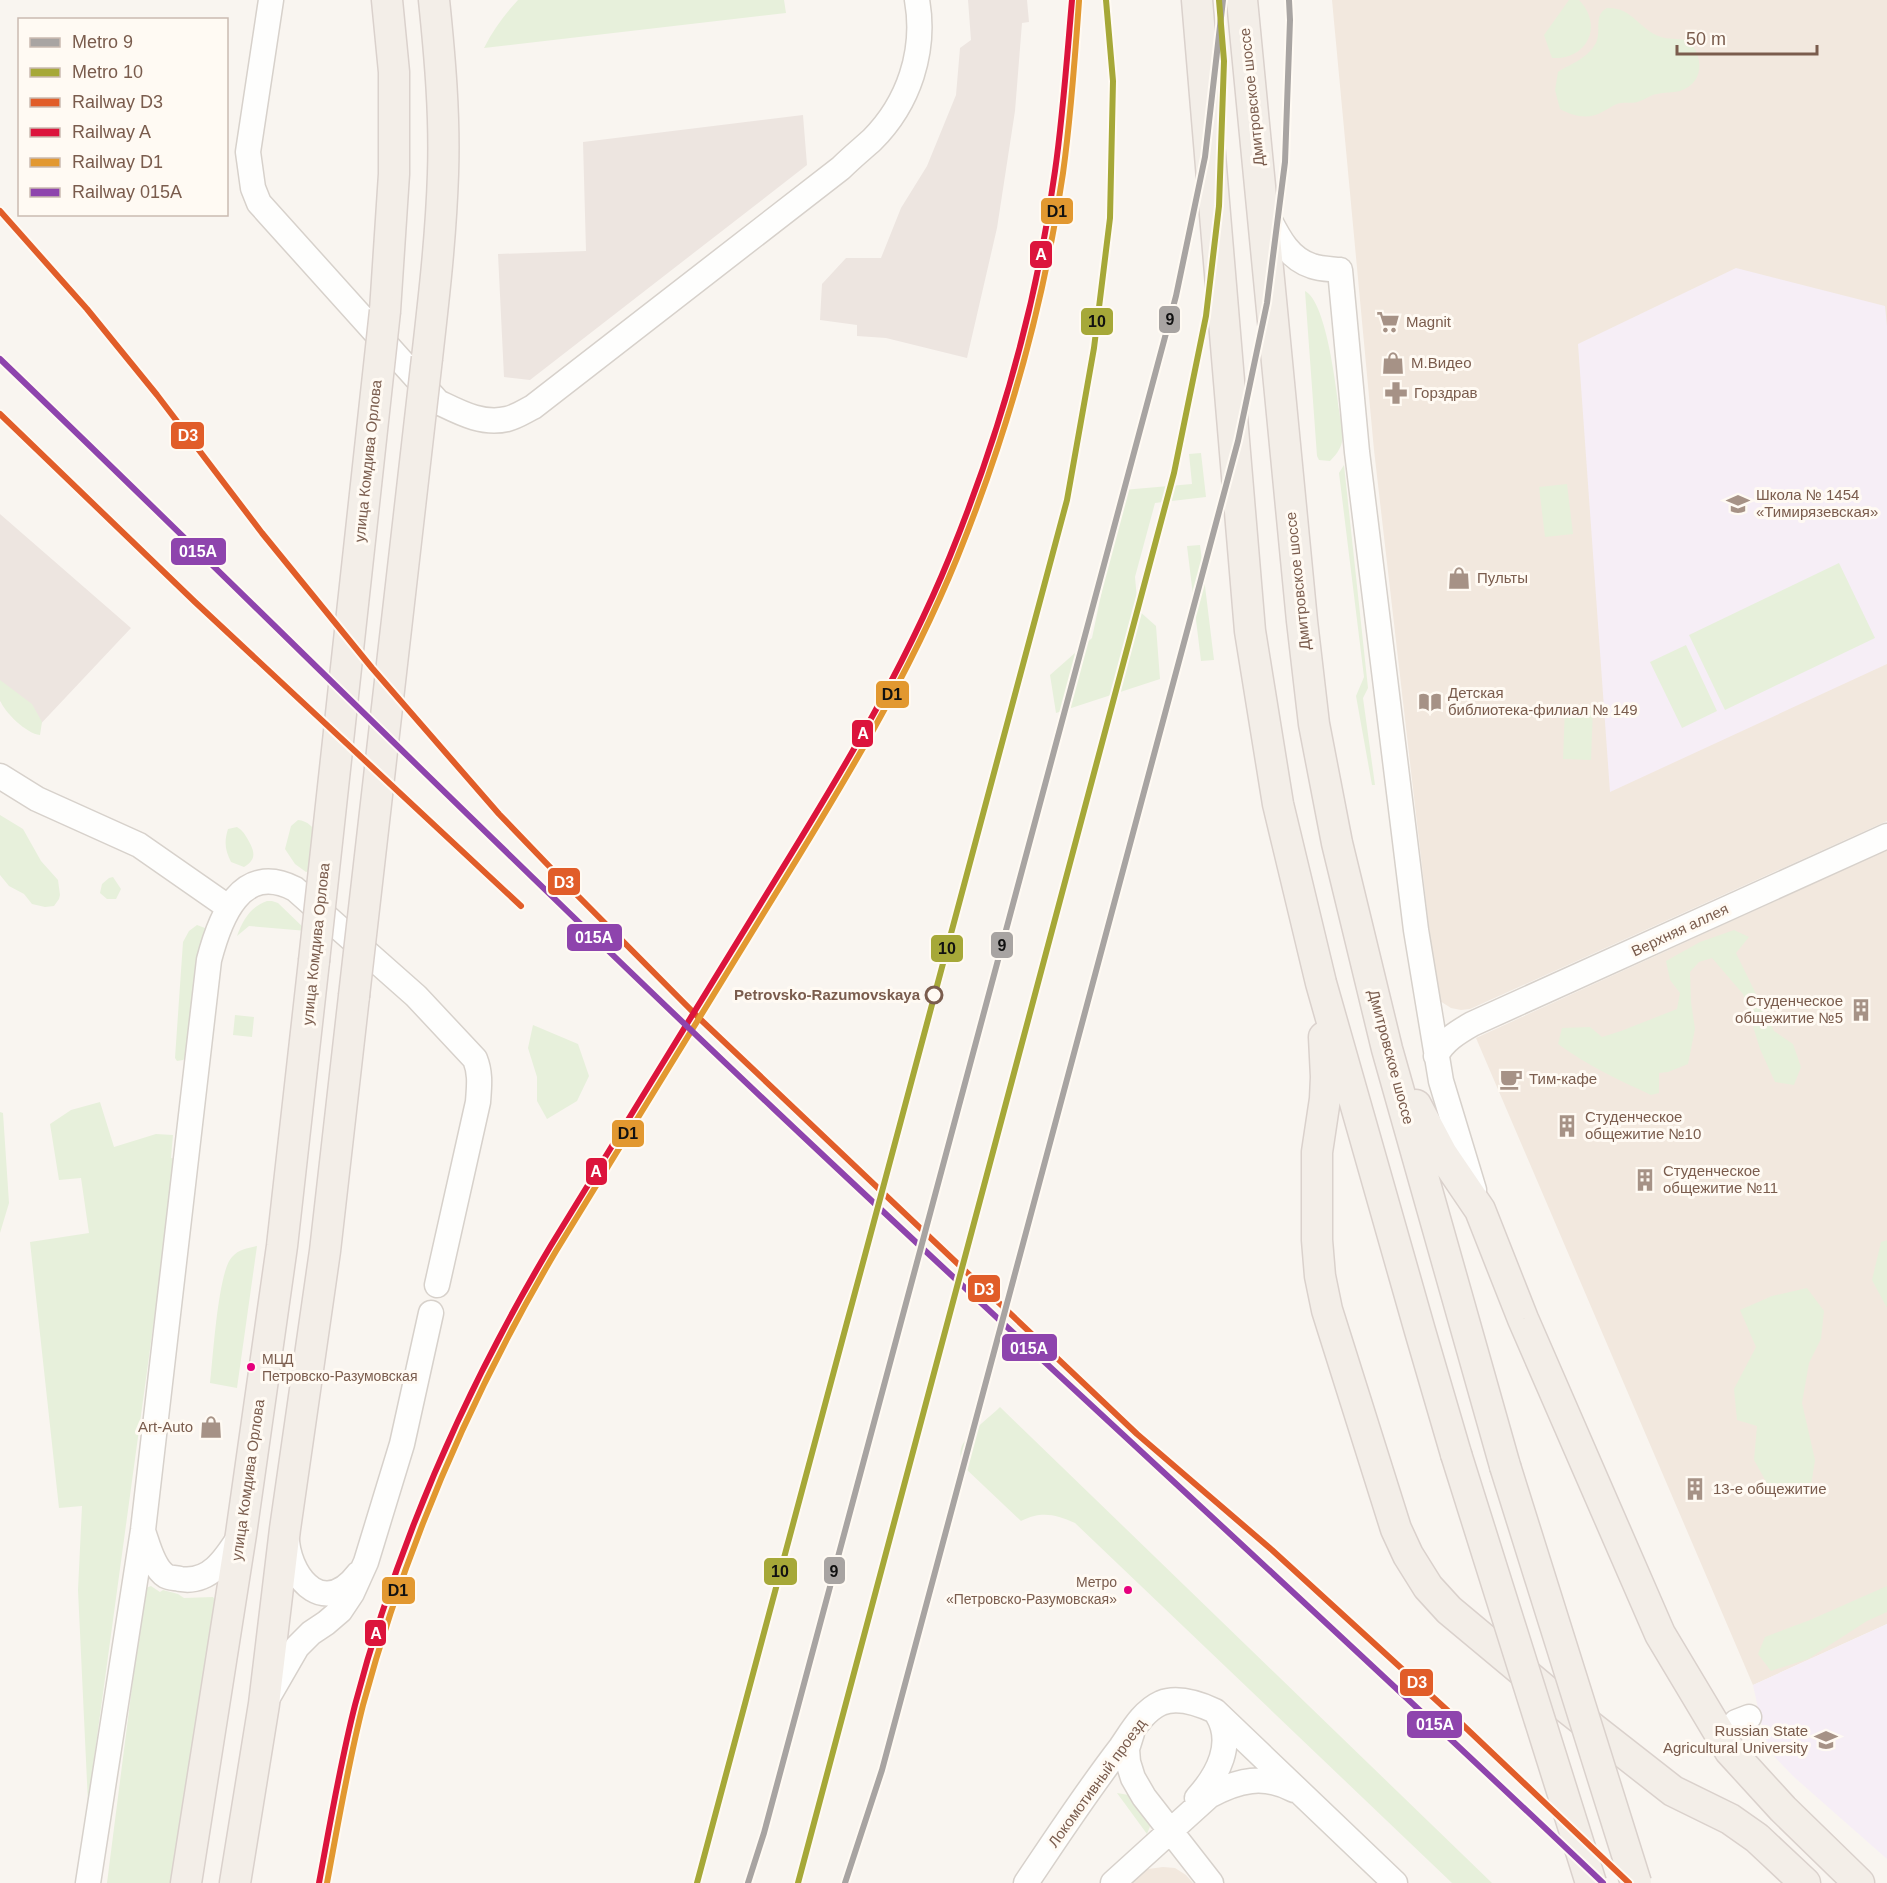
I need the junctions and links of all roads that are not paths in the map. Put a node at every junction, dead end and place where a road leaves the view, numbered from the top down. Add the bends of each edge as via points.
1 (271, 0) edge
2 (387, 0) edge
3 (434, 0) edge
4 (917, 0) edge
5 (1197, 0) edge
6 (1242, 0) edge
7 (1262, 207) junction
8 (0, 776) edge
9 (1887, 836) edge
10 (228, 907) junction
11 (1321, 983) junction
12 (1430, 1017) junction
13 (1472, 1024) junction
14 (1387, 1049) junction
15 (1436, 1056) junction
16 (1480, 1210) junction
17 (437, 1285) dead end
18 (431, 1313) dead end
19 (285, 1529) junction
20 (142, 1530) junction
21 (241, 1534) junction
22 (366, 1562) junction
23 (264, 1704) junction
24 (1215, 1711) junction
25 (1133, 1730) junction
26 (1304, 1796) junction
27 (1171, 1830) junction
28 (89, 1873) edge
29 (186, 1883) edge
30 (235, 1883) edge
31 (1026, 1883) edge
32 (1113, 1883) edge
33 (1211, 1883) edge
34 (1395, 1883) edge
35 (1591, 1883) edge
36 (1636, 1883) edge
37 (1805, 1883) edge
38 (1859, 1883) edge

1 - 4 street via 248,153 253,188 260,203 438,402 476,418 493,420 508,419 533,407 873,139 907,88 917,59
2 - 21 main road, улица Комдива Орлова, bridge via 394,72 394,174 385,311 282,1246
3 - 19 main road, bridge via 441,66 443,174 435,288 325,1251
5 - 11 main road via 1250,631 1278,804
6 - 7 main road, Дмитровское шоссе
7 - 12 street via 1282,245 1300,261 1340,270 1357,452
7 - 14 main road, Дмитровское шоссе via 1314,724 1337,843
8 - 10 street via 37,799 139,845
9 - 13 street, Верхняя аллея
10 - 17 street via 240,893 265,881 295,889 416,996 475,1059 480,1081 478,1102
10 - 20 street via 209,960
11 - 35 main road, bridge via 1419,1331
11 - 37 main road via 1326,1077 1317,1152 1320,1276 1396,1529 1408,1555 1428,1587 1449,1610 1558,1701 1673,1791 1730,1819 1757,1838
12 - 13 street, Верхняя аллея via 1454,1026
12 - 15 street
13 - 15 street, Верхняя аллея via 1447,1041
14 - 16 main road via 1442,1154
14 - 36 main road, Дмитровское шоссе, bridge via 1505,1466
15 - 16 street via 1440,1082
16 - 38 main road via 1523,1319 1660,1634 1731,1751 1783,1809
18 - 22 street via 402,1444
19 - 22 street via 296,1573 306,1586 320,1593 336,1592 349,1585
19 - 23 main road
20 - 21 street via 157,1566 167,1576 187,1580 209,1575 224,1561
20 - 28 street
21 - 29 main road, улица Комдива Орлова
22 - 23 street via 340,1611 297,1647
23 - 30 main road
24 - 25 street, Локомотивный проезд via 1188,1702 1162,1703 1144,1715
24 - 26 street, Локомотивный проезд
24 - 27 street via 1226,1737 1220,1764
25 - 27 street via 1127,1749 1132,1778
25 - 31 street, Локомотивный проезд
26 - 27 street via 1273,1782 1237,1783 1209,1796
26 - 34 street, Локомотивный проезд
27 - 32 street
27 - 33 street

